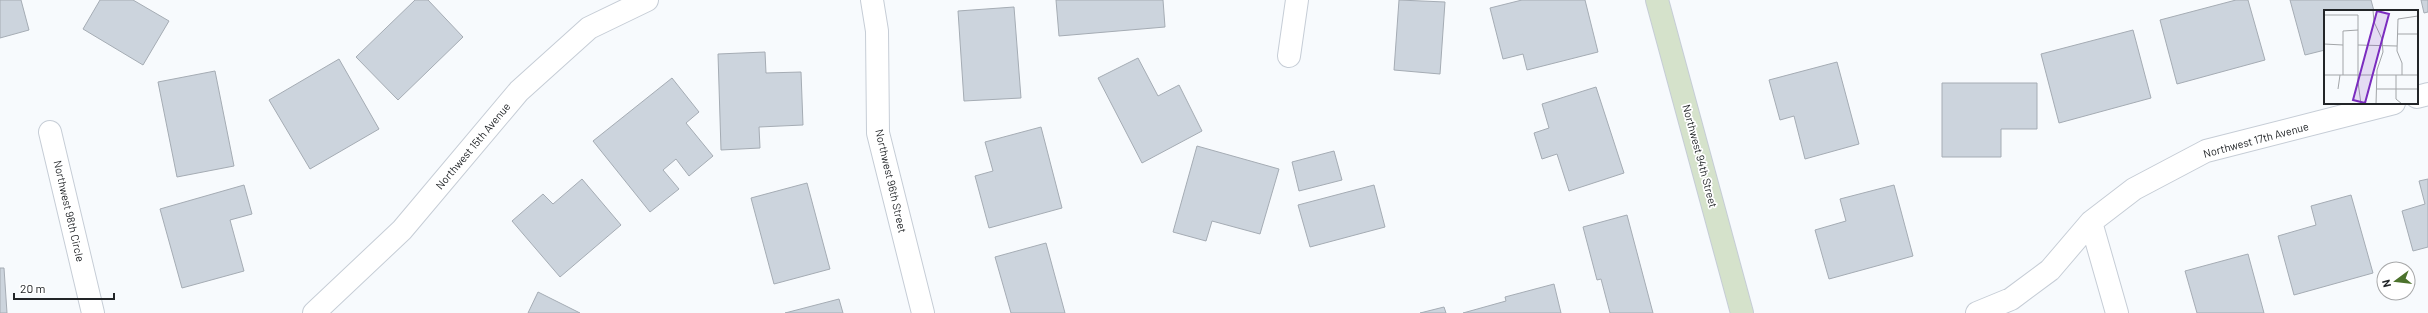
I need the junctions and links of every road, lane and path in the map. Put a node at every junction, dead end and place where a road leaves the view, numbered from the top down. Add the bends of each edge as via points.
1 (648, 0) edge
2 (872, 0) edge
3 (1297, 0) edge
4 (1657, 0) edge
5 (1289, 56) dead end
6 (2428, 94) edge
7 (2418, 97) edge
8 (2390, 104) edge
9 (50, 132) dead end
10 (2091, 222) junction
11 (93, 313) edge
12 (314, 313) edge
13 (923, 313) edge
14 (1742, 313) edge
15 (1977, 313) edge
16 (2117, 313) edge

1 - 12 street, Northwest 15th Avenue via 589,28 519,91 402,230
2 - 13 street, Northwest 96th Street via 877,31 878,133
3 - 5 street
4 - 14 street, Northwest 94th Street
6 - 7 street
8 - 10 street, Northwest 17th Avenue via 2206,151 2134,189
9 - 11 street, Northwest 98th Circle
10 - 15 street, Northwest 17th Avenue via 2050,270 2011,299
10 - 16 street

